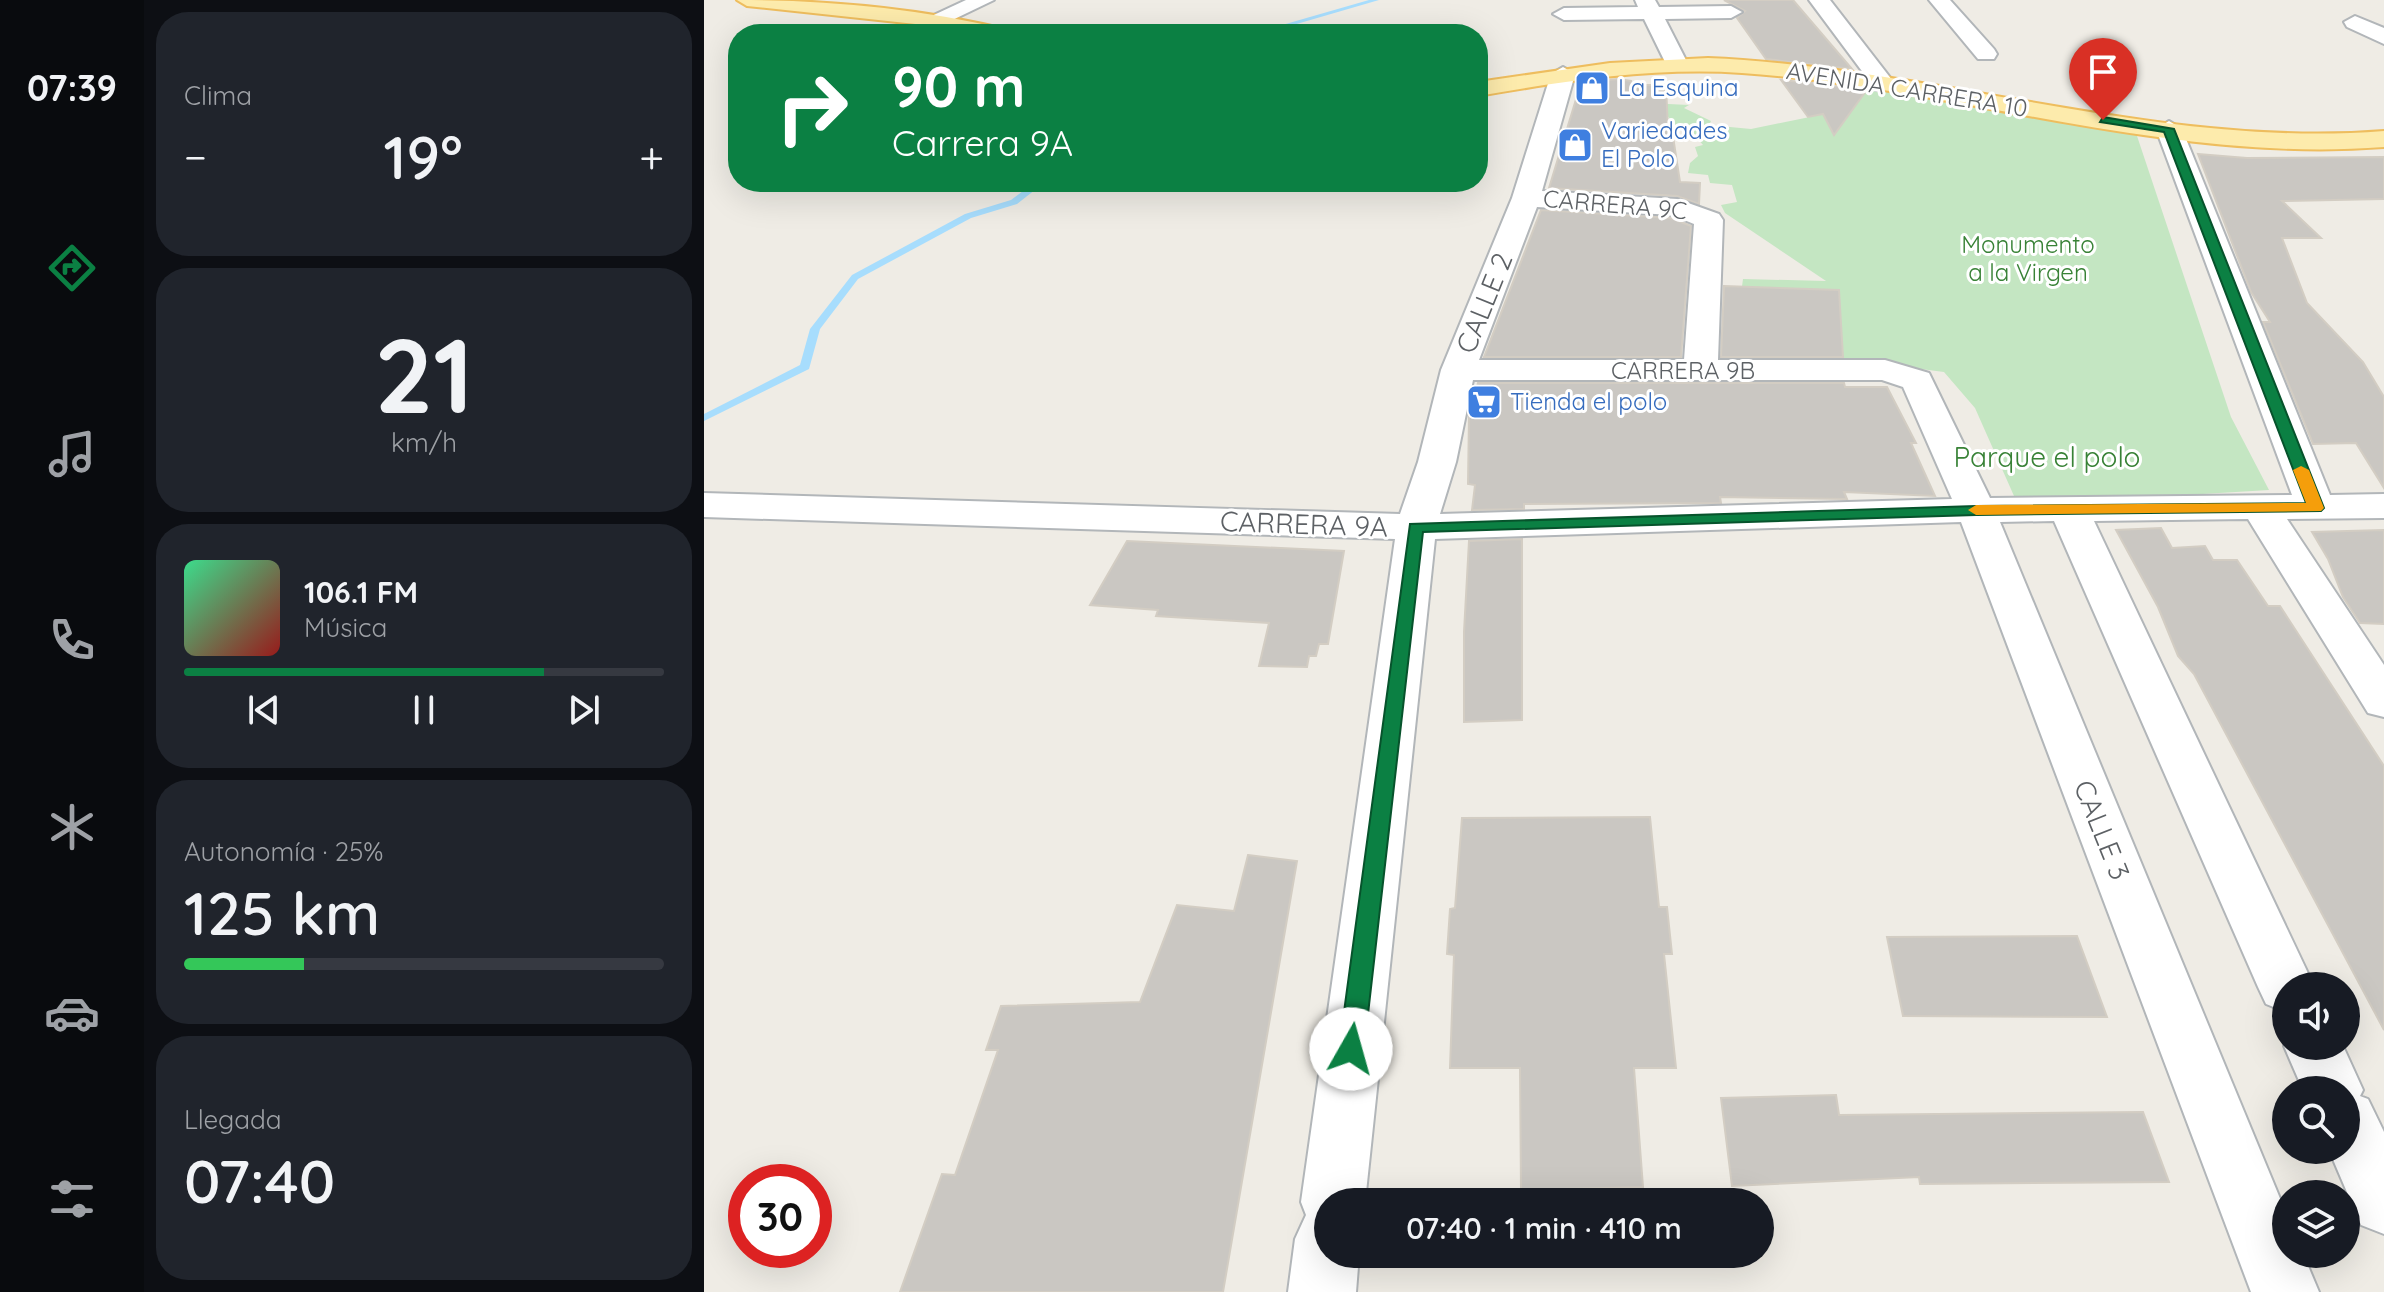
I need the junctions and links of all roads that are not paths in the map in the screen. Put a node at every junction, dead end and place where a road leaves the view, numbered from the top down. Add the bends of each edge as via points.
1 (747, 0) edge
2 (984, 0) edge
3 (1819, 0) edge
4 (1939, 0) edge
5 (1649, 6) edge
6 (1731, 12) dead end
7 (1564, 14) dead end
8 (934, 20) junction
9 (2384, 20) edge
10 (952, 24) edge
11 (2384, 37) edge
12 (1986, 54) dead end
13 (1677, 64) junction
14 (1563, 74) junction
15 (1884, 85) junction
16 (1488, 87) edge
17 (2169, 129) junction
18 (2384, 139) edge
19 (1526, 198) junction
20 (1458, 370) junction
21 (1700, 372) junction
22 (1908, 375) joint
23 (704, 505) edge
24 (2384, 506) edge
25 (2316, 508) junction
26 (2261, 509) junction
27 (1976, 510) junction
28 (2069, 510) junction
29 (1416, 527) junction
30 (2384, 701) edge
31 (2279, 972) edge
32 (2360, 1150) edge
33 (1335, 1188) edge
34 (2384, 1202) edge
35 (1325, 1268) edge
36 (1322, 1292) edge
37 (2285, 1292) edge

1 - 8 main road
2 - 8 street
3 - 15 street
4 - 12 street
5 - 6 street
5 - 7 street
5 - 13 street
8 - 10 main road
9 - 11 street via 2355,22
13 - 14 main road, AVENIDA CARRERA 10
13 - 15 main road, AVENIDA CARRERA 10 via 1792,71
14 - 16 main road, AVENIDA CARRERA 10
14 - 19 street, CALLE 2
15 - 17 main road, AVENIDA CARRERA 10
17 - 18 main road, AVENIDA CARRERA 10 via 2287,141
17 - 25 street
19 - 20 street, CALLE 2
19 - 21 street, CARRERA 9C via 1677,207 1704,215 1710,225
20 - 21 street, CARRERA 9B
20 - 29 street, CALLE 2
21 - 22 street, CARRERA 9B via 1885,370
22 - 27 street, CALLE 3 via 1922,386
23 - 29 street, CARRERA 9A
24 - 25 street, CARRERA 9A
25 - 26 street, CARRERA 9A
26 - 28 street, CARRERA 9A
26 - 30 street
27 - 28 street, CARRERA 9A
27 - 29 street, CARRERA 9A
27 - 37 street, CALLE 3
28 - 31 street
29 - 33 street, CALLE 2
32 - 34 street
35 - 36 street

